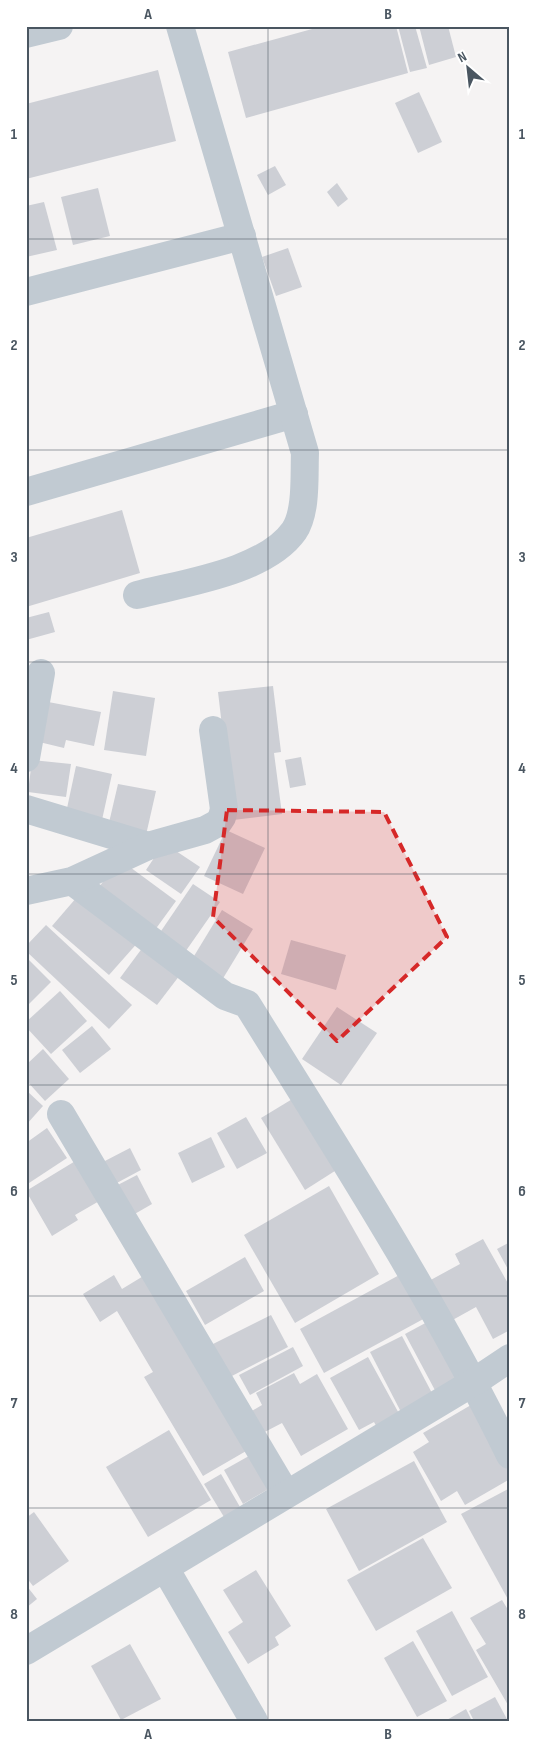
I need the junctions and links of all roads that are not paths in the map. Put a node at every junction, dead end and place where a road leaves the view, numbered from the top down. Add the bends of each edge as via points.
1 (59, 26) edge
2 (180, 26) edge
3 (26, 34) edge
4 (242, 236) junction
5 (26, 292) edge
6 (294, 414) junction
7 (26, 492) edge
8 (137, 596) dead end
9 (40, 673) dead end
10 (213, 730) dead end
11 (26, 758) edge
12 (26, 809) edge
13 (148, 846) junction
14 (72, 881) junction
15 (26, 891) edge
16 (61, 1114) dead end
17 (510, 1358) edge
18 (474, 1382) junction
19 (510, 1455) edge
20 (286, 1494) junction
21 (165, 1568) junction
22 (26, 1651) edge
23 (254, 1721) edge

1 - 3 street
2 - 4 street
4 - 5 street
4 - 6 street
6 - 7 street
6 - 8 street via 305,452 303,505 294,531 273,550 241,567
9 - 11 street
10 - 13 street via 224,809 222,817 204,830
12 - 13 street
13 - 14 street
14 - 15 street
14 - 18 street via 226,996 247,1004 385,1225
16 - 20 street
17 - 18 street
18 - 19 street
18 - 20 street
20 - 21 street
21 - 22 street
21 - 23 street

